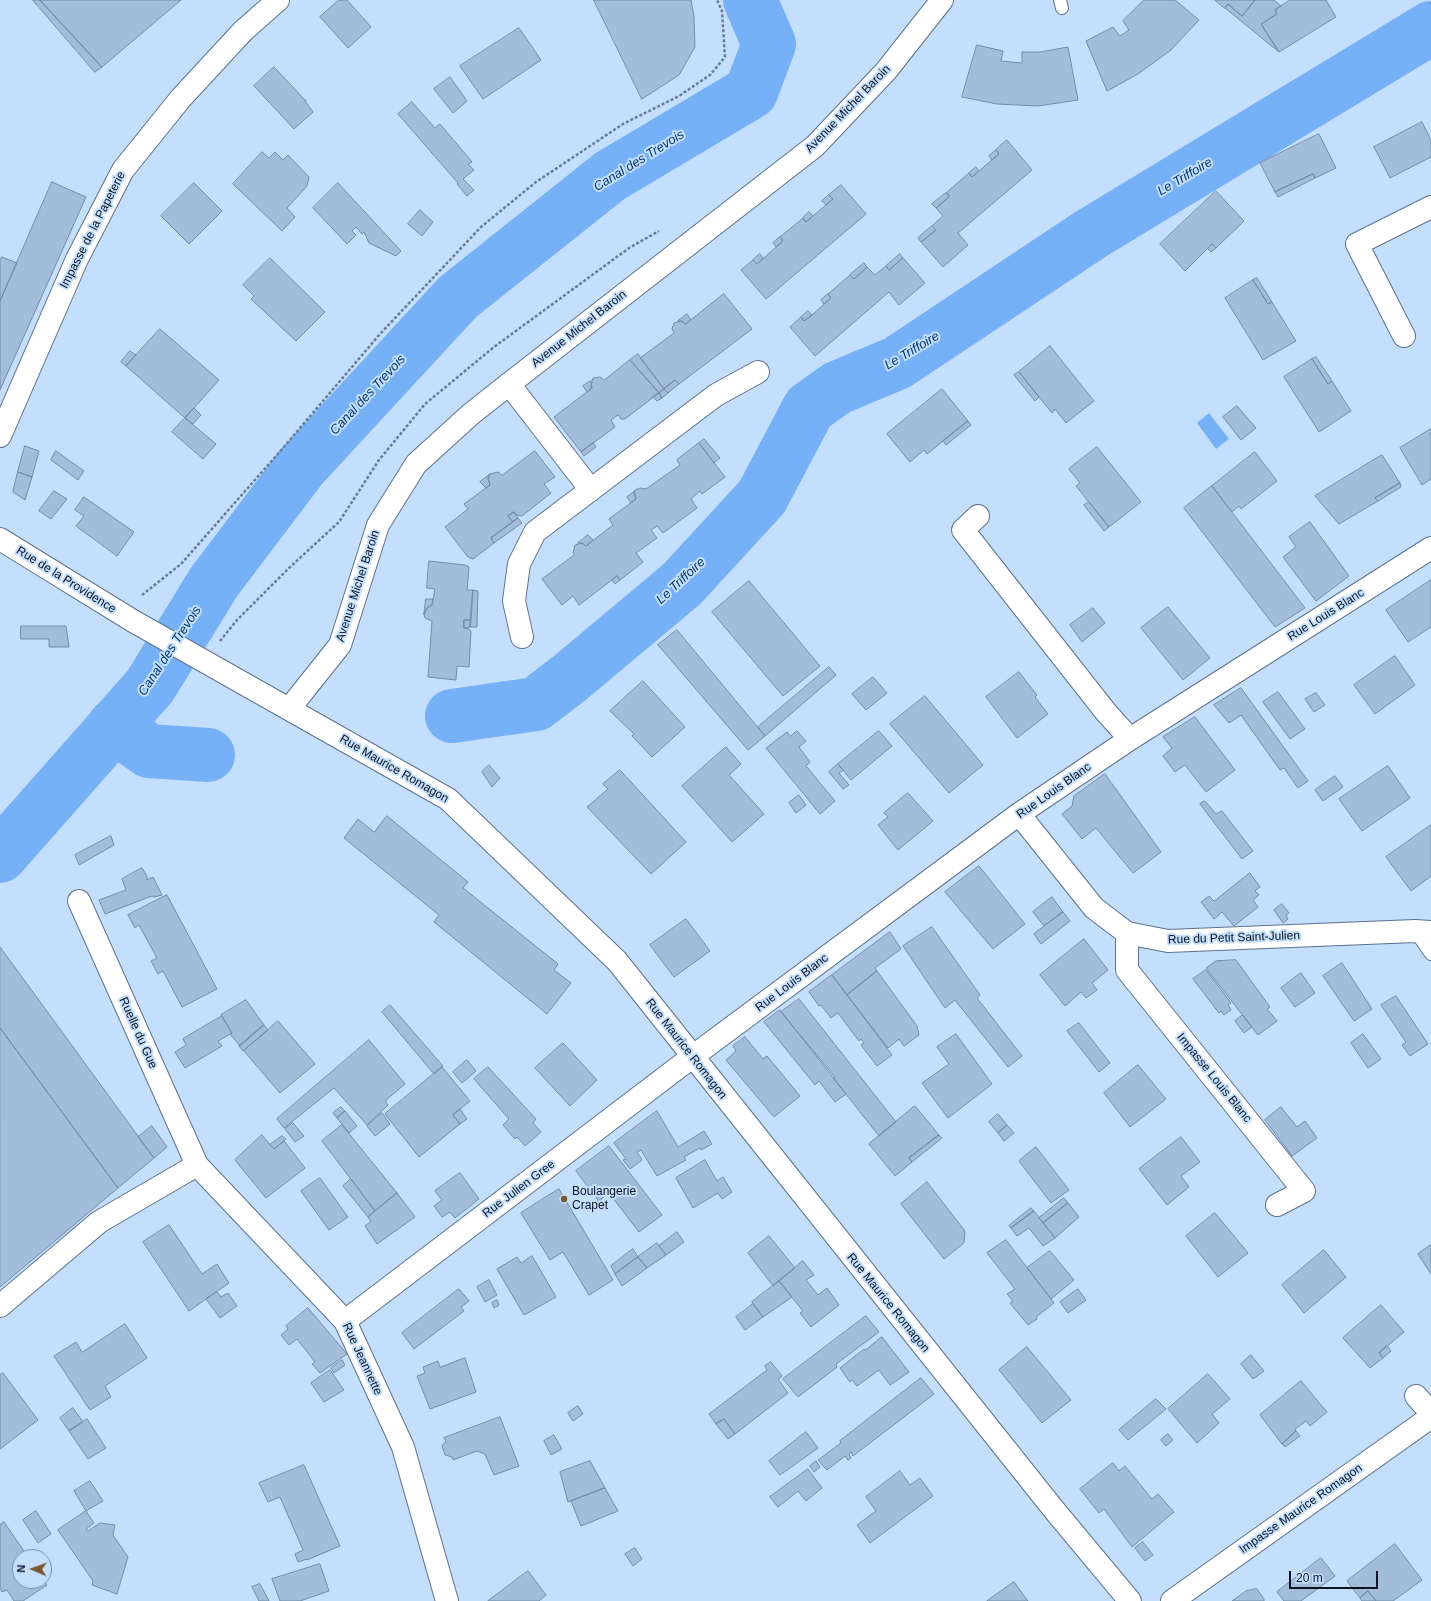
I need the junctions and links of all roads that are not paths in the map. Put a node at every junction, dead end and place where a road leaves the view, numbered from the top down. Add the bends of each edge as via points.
1 (278, 0) edge
2 (942, 0) edge
3 (1431, 207) edge
4 (1404, 336) dead end
5 (758, 372) dead end
6 (509, 384) junction
7 (0, 436) edge
8 (591, 490) junction
9 (978, 516) dead end
10 (0, 539) edge
11 (1431, 548) edge
12 (126, 617) joint
13 (522, 637) dead end
14 (289, 709) junction
15 (1130, 739) junction
16 (1019, 814) junction
17 (79, 900) dead end
18 (1423, 931) edge
19 (1127, 933) junction
20 (1431, 954) edge
21 (692, 1057) junction
22 (197, 1165) junction
23 (1277, 1205) dead end
24 (0, 1306) edge
25 (345, 1321) junction
26 (1416, 1396) dead end
27 (1431, 1413) edge
28 (1431, 1417) edge
29 (448, 1601) edge
30 (1130, 1601) edge
31 (1172, 1601) edge

1 - 7 street, Impasse de la Papeterie via 243,31 181,98 123,170 77,258
2 - 6 street, Avenue Michel Baroin via 886,70 814,146
3 - 4 street via 1357,244
5 - 8 street via 716,396
6 - 8 street
6 - 14 street, Avenue Michel Baroin via 471,414 416,464 378,525 340,645
8 - 13 street via 535,532 519,564 514,601
9 - 15 street via 963,530 1105,711
10 - 12 street, Rue de la Providence
11 - 15 street, Rue Louis Blanc
12 - 14 street, Rue Maurice Romagon
14 - 21 street, Rue Maurice Romagon via 448,799 617,961
15 - 16 street, Rue Louis Blanc
16 - 19 street, Rue du Petit Saint-Julien via 1094,908
16 - 21 street, Rue Louis Blanc
17 - 22 street, Ruelle du Gue
18 - 19 street, Rue du Petit Saint-Julien via 1168,941
18 - 20 lane
19 - 23 street, Impasse Louis Blanc via 1127,970 1304,1191
21 - 25 street, Rue Julien Gree
21 - 30 street, Rue Maurice Romagon
22 - 24 street via 98,1222
22 - 25 street, Rue Jeannette
25 - 29 street, Rue Jeannette via 403,1447
26 - 27 street
28 - 31 street, Impasse Maurice Romagon

